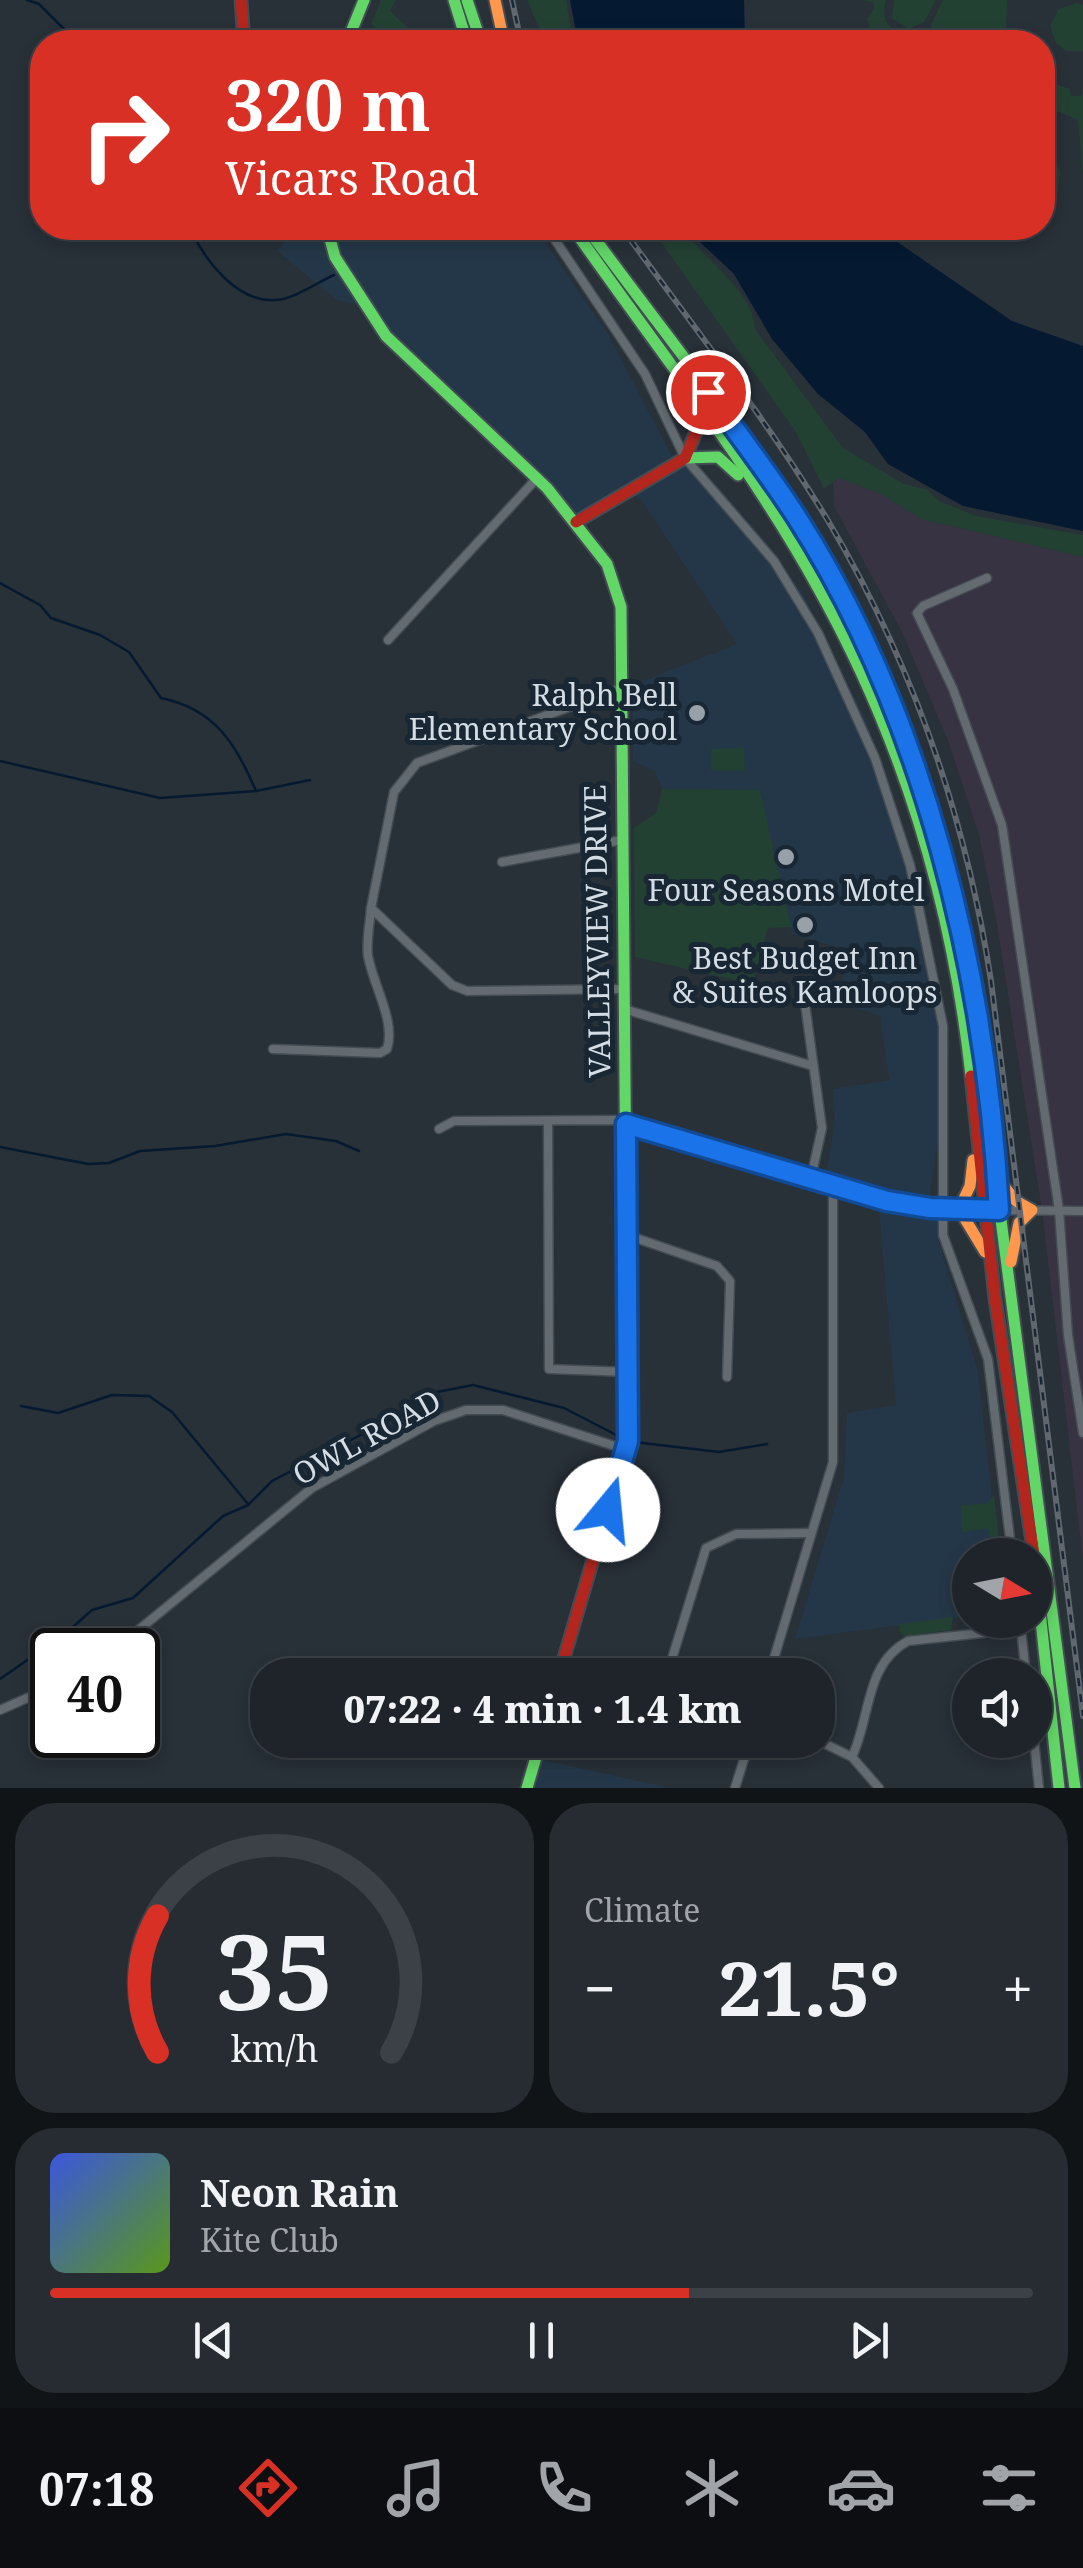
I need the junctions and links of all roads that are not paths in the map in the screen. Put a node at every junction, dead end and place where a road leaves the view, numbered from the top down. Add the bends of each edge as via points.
1 (241, 0) edge
2 (364, 0) edge
3 (454, 0) edge
4 (467, 0) edge
5 (495, 0) edge
6 (352, 29) edge
7 (243, 30) edge
8 (463, 30) edge
9 (477, 30) edge
10 (501, 30) edge
11 (329, 240) edge
12 (555, 240) edge
13 (582, 240) edge
14 (596, 240) edge
15 (608, 240) edge
16 (667, 335) junction
17 (670, 361) junction
18 (719, 435) junction
19 (748, 448) junction
20 (685, 458) junction
21 (538, 478) junction
22 (576, 522) junction
23 (789, 538) junction
24 (987, 578) dead end
25 (388, 640) dead end
26 (621, 688) junction
27 (622, 840) junction
28 (502, 862) dead end
29 (372, 908) junction
30 (624, 989) junction
31 (804, 996) dead end
32 (624, 1009) junction
33 (272, 1049) dead end
34 (813, 1066) junction
35 (548, 1121) junction
36 (626, 1124) junction
37 (439, 1129) dead end
38 (976, 1136) junction
39 (811, 1178) junction
40 (997, 1178) junction
41 (833, 1186) junction
42 (942, 1208) junction
43 (959, 1209) junction
44 (993, 1209) junction
45 (1032, 1210) junction
46 (1058, 1210) junction
47 (1083, 1211) edge
48 (627, 1236) junction
49 (990, 1263) junction
50 (1008, 1278) junction
51 (628, 1372) junction
52 (727, 1377) dead end
53 (1083, 1433) edge
54 (627, 1450) junction
55 (811, 1533) junction
56 (1010, 1538) edge
57 (1031, 1538) edge
58 (141, 1628) edge
59 (952, 1635) edge
60 (1043, 1638) edge
61 (564, 1658) edge
62 (672, 1658) edge
63 (774, 1658) edge
64 (30, 1697) edge
65 (0, 1710) edge
66 (835, 1748) edge
67 (852, 1757) junction
68 (535, 1758) edge
69 (744, 1758) edge
70 (1036, 1758) edge
71 (527, 1788) edge
72 (735, 1788) edge
73 (879, 1788) edge
74 (1039, 1788) edge
75 (1059, 1788) edge
76 (1074, 1788) edge

1 - 7 main road
2 - 6 main road
3 - 8 main road
4 - 9 main road
5 - 10 main road
11 - 21 main road, VALLEYVIEW DRIVE via 334,258 386,336
12 - 20 street via 644,374
13 - 17 main road
14 - 16 main road
15 - 16 main road
16 - 19 main road
17 - 18 main road
17 - 20 main road via 698,424
18 - 19 main road
18 - 20 main road
18 - 23 main road
19 - 40 main road via 835,585 918,772 957,913
20 - 22 main road
20 - 23 main road via 718,457
20 - 42 street via 774,561 826,648 875,758 910,865 943,1026
21 - 22 main road, VALLEYVIEW DRIVE
21 - 25 street
22 - 26 main road, VALLEYVIEW DRIVE via 616,581
23 - 38 main road via 884,718 923,832 951,941
24 - 46 street via 917,613 953,689 1002,825
26 - 27 main road, VALLEYVIEW DRIVE
26 - 29 street via 417,762 394,792
27 - 28 street
27 - 30 main road, VALLEYVIEW DRIVE
29 - 30 street via 452,986 466,991
29 - 33 street via 367,950 387,1019 387,1049
30 - 32 main road, VALLEYVIEW DRIVE
31 - 34 street
32 - 34 street
32 - 36 main road, VALLEYVIEW DRIVE
34 - 39 street via 822,1128
35 - 36 street
35 - 37 street via 454,1121
35 - 51 street via 549,1369
36 - 39 main road
36 - 48 main road, VALLEYVIEW DRIVE
38 - 43 main road via 970,1186
38 - 44 main road
39 - 41 main road
40 - 44 main road
40 - 45 main road
41 - 42 main road
41 - 55 street via 832,1462
42 - 43 main road
42 - 56 street via 943,1235 988,1359
43 - 44 main road
43 - 49 main road
44 - 45 street
44 - 49 main road
44 - 50 main road
45 - 46 street
45 - 50 main road via 1016,1229
46 - 47 street
46 - 53 street
48 - 51 main road, VALLEYVIEW DRIVE
48 - 52 street via 717,1266 730,1282
49 - 57 main road
50 - 76 main road
51 - 54 main road, VALLEYVIEW DRIVE
54 - 58 street, OWL ROAD via 503,1410 466,1410 434,1421 312,1488
54 - 61 main road, VALLEYVIEW DRIVE
55 - 62 street via 736,1534 706,1548
55 - 63 street
59 - 67 street via 908,1641 878,1666
60 - 75 main road
64 - 65 street
66 - 67 street
67 - 73 street
68 - 71 main road
69 - 72 street
70 - 74 street

